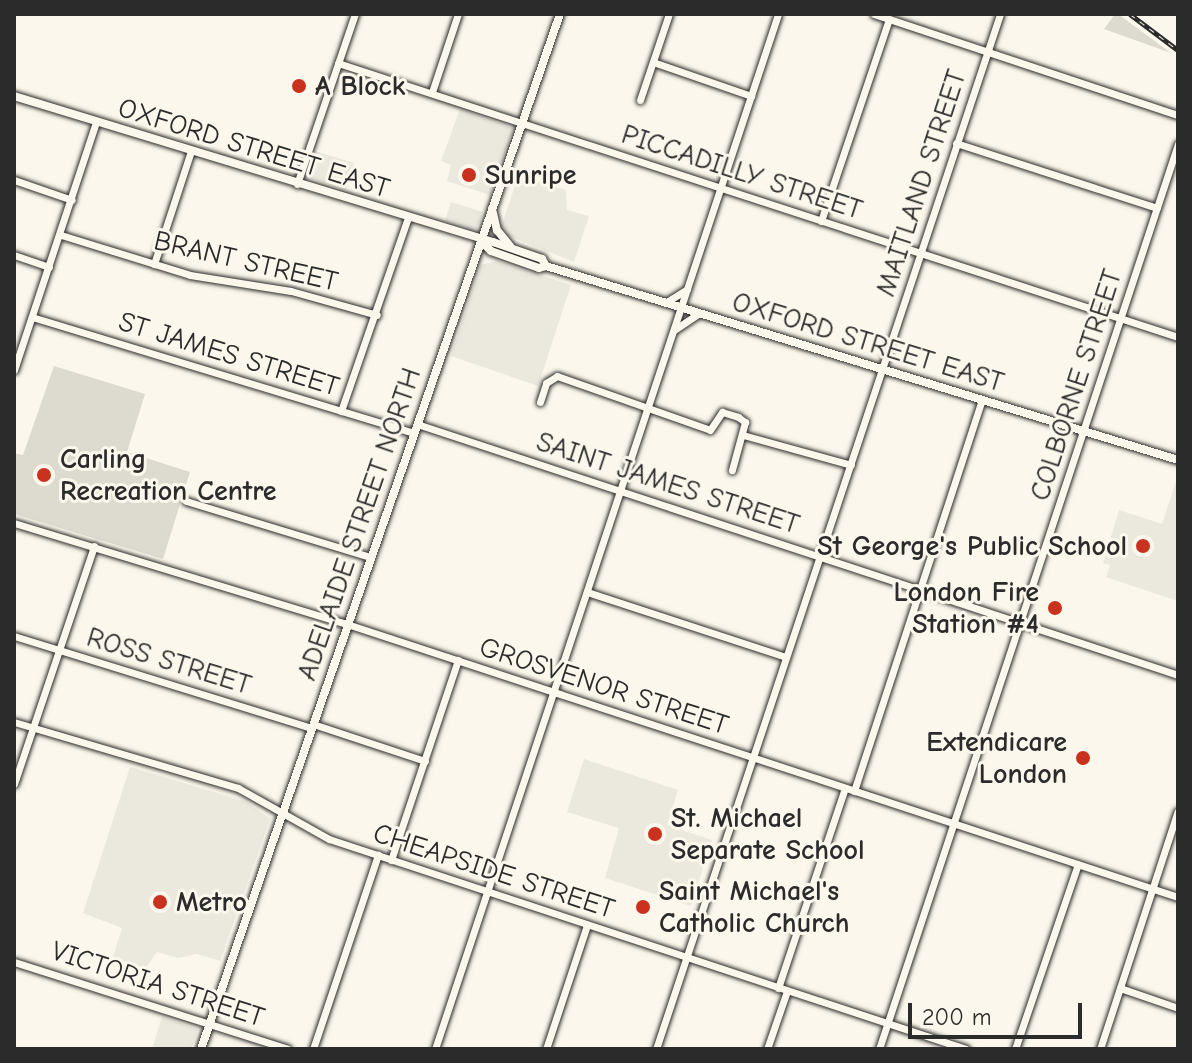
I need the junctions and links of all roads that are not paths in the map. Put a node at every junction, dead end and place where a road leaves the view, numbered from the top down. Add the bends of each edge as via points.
1 (355, 14) edge
2 (458, 14) edge
3 (560, 14) edge
4 (669, 14) edge
5 (778, 14) edge
6 (874, 14) edge
7 (1000, 14) edge
8 (889, 19) junction
9 (987, 52) junction
10 (653, 62) junction
11 (338, 63) junction
12 (432, 92) junction
13 (14, 96) edge
14 (751, 96) junction
15 (640, 100) dead end
16 (1178, 115) edge
17 (96, 122) junction
18 (522, 123) junction
19 (956, 143) junction
20 (1178, 144) edge
21 (191, 151) junction
22 (14, 180) edge
23 (297, 184) junction
24 (721, 187) junction
25 (72, 200) junction
26 (1157, 208) junction
27 (492, 209) junction
28 (408, 218) junction
29 (821, 221) junction
30 (61, 235) junction
31 (481, 241) junction
32 (513, 249) junction
33 (921, 253) junction
34 (14, 255) edge
35 (154, 264) junction
36 (546, 266) junction
37 (49, 267) junction
38 (689, 287) junction
39 (665, 303) junction
40 (681, 308) junction
41 (699, 313) junction
42 (377, 315) junction
43 (32, 317) junction
44 (1121, 320) junction
45 (674, 330) junction
46 (1178, 337) edge
47 (14, 370) edge
48 (883, 370) junction
49 (982, 400) junction
50 (540, 402) dead end
51 (648, 408) junction
52 (341, 411) junction
53 (415, 428) junction
54 (1084, 432) junction
55 (743, 435) junction
56 (1178, 460) edge
57 (851, 465) junction
58 (732, 470) dead end
59 (620, 491) junction
60 (186, 501) dead end
61 (14, 523) edge
62 (94, 546) junction
63 (370, 557) junction
64 (819, 557) junction
65 (920, 590) junction
66 (587, 592) junction
67 (1021, 623) junction
68 (347, 624) junction
69 (14, 636) edge
70 (60, 650) junction
71 (786, 657) junction
72 (458, 660) junction
73 (1178, 675) edge
74 (554, 692) junction
75 (14, 722) edge
76 (312, 726) junction
77 (33, 728) junction
78 (753, 758) junction
79 (425, 761) junction
80 (14, 784) edge
81 (845, 788) junction
82 (854, 791) junction
83 (1178, 811) edge
84 (283, 814) junction
85 (953, 823) junction
86 (378, 855) junction
87 (391, 860) junction
88 (1078, 864) junction
89 (1153, 889) junction
90 (488, 891) junction
91 (1178, 897) edge
92 (587, 925) junction
93 (687, 958) junction
94 (14, 962) edge
95 (1120, 988) junction
96 (782, 989) junction
97 (1178, 1008) edge
98 (887, 1023) junction
99 (209, 1024) junction
100 (201, 1049) edge
101 (288, 1049) edge
102 (313, 1049) edge
103 (435, 1049) edge
104 (546, 1049) edge
105 (656, 1049) edge
106 (767, 1049) edge
107 (879, 1049) edge
108 (966, 1049) edge
109 (1015, 1049) edge
110 (1100, 1049) edge

1 - 11 street
2 - 12 street
3 - 18 main road, ADELAIDE STREET NORTH
4 - 10 street
5 - 14 street
6 - 8 street
7 - 9 street, MAITLAND STREET
8 - 9 street
8 - 29 street
9 - 16 street
9 - 19 street, MAITLAND STREET
10 - 14 street
10 - 15 street
11 - 12 street, PICCADILLY STREET
11 - 23 street
12 - 18 street, PICCADILLY STREET
13 - 17 main road, OXFORD STREET EAST
14 - 24 street
17 - 21 main road, OXFORD STREET EAST
17 - 25 street
18 - 24 street, PICCADILLY STREET
18 - 27 main road, ADELAIDE STREET NORTH
19 - 26 street
19 - 33 street, MAITLAND STREET
20 - 26 street, COLBORNE STREET
21 - 23 main road, OXFORD STREET EAST
21 - 35 street
22 - 25 street
23 - 28 main road, OXFORD STREET EAST
24 - 29 street, PICCADILLY STREET
24 - 38 street
25 - 30 street
26 - 44 street, COLBORNE STREET
27 - 31 main road, ADELAIDE STREET NORTH
27 - 32 main road via 497,230
28 - 31 main road, OXFORD STREET EAST
28 - 42 street
29 - 33 street, PICCADILLY STREET
30 - 35 street, BRANT STREET
30 - 37 street
31 - 32 main road, OXFORD STREET EAST
31 - 36 main road, OXFORD STREET EAST via 491,251
31 - 53 main road, ADELAIDE STREET NORTH
32 - 36 main road, OXFORD STREET EAST
33 - 44 street, PICCADILLY STREET
33 - 48 street, MAITLAND STREET
34 - 37 street
35 - 42 street, BRANT STREET
36 - 39 main road, OXFORD STREET EAST
37 - 43 street
38 - 39 street
38 - 40 street
39 - 40 main road, OXFORD STREET EAST
40 - 41 main road, OXFORD STREET EAST
40 - 45 street
41 - 45 street
41 - 48 main road, OXFORD STREET EAST
42 - 52 street
43 - 47 street
43 - 52 street, ST JAMES STREET
44 - 46 street, PICCADILLY STREET
44 - 54 street, COLBORNE STREET
45 - 51 street
48 - 49 main road, OXFORD STREET EAST
48 - 57 street, MAITLAND STREET
49 - 54 main road, OXFORD STREET EAST
49 - 65 street
50 - 51 street via 546,383 557,376
51 - 55 street via 710,430 722,412 745,422
51 - 59 street
52 - 53 street, ST JAMES STREET
53 - 59 street, SAINT JAMES STREET
53 - 63 main road, ADELAIDE STREET NORTH
54 - 56 main road, OXFORD STREET EAST
54 - 67 street, COLBORNE STREET
55 - 57 street
55 - 58 street
57 - 64 street, MAITLAND STREET
59 - 64 street, SAINT JAMES STREET
59 - 66 street
60 - 63 street
61 - 62 street, GROSVENOR STREET
62 - 68 street, GROSVENOR STREET
62 - 70 street
63 - 68 main road, ADELAIDE STREET NORTH
64 - 65 street, SAINT JAMES STREET
64 - 71 street, MAITLAND STREET
65 - 67 street, SAINT JAMES STREET
65 - 82 street
66 - 71 street
66 - 74 street
67 - 73 street, SAINT JAMES STREET
67 - 85 street, COLBORNE STREET
68 - 72 street, GROSVENOR STREET
68 - 76 main road, ADELAIDE STREET NORTH
69 - 70 street, ROSS STREET
70 - 76 street, ROSS STREET
70 - 77 street
71 - 78 street, MAITLAND STREET
72 - 74 street, GROSVENOR STREET
72 - 79 street
74 - 78 street, GROSVENOR STREET
74 - 90 street
75 - 77 street, CHEAPSIDE STREET
76 - 79 street, ROSS STREET
76 - 84 main road, ADELAIDE STREET NORTH
77 - 80 street
77 - 84 street, CHEAPSIDE STREET via 238,788
78 - 81 street, GROSVENOR STREET
78 - 93 street, MAITLAND STREET
79 - 87 street
81 - 82 street, GROSVENOR STREET
81 - 96 street
82 - 85 street, GROSVENOR STREET
83 - 89 street
84 - 86 street, CHEAPSIDE STREET via 316,834
84 - 99 main road, ADELAIDE STREET NORTH
85 - 88 street, GROSVENOR STREET
85 - 98 street, COLBORNE STREET
86 - 87 street, CHEAPSIDE STREET
86 - 102 street
87 - 90 street, CHEAPSIDE STREET
88 - 89 street, GROSVENOR STREET
88 - 109 street
89 - 91 street, GROSVENOR STREET
89 - 95 street
90 - 92 street, CHEAPSIDE STREET
90 - 103 street
92 - 93 street, CHEAPSIDE STREET
92 - 104 street
93 - 96 street, CHEAPSIDE STREET
93 - 105 street, MAITLAND STREET
94 - 99 street, VICTORIA STREET
95 - 97 street
95 - 110 street
96 - 98 street, CHEAPSIDE STREET
96 - 106 street
98 - 107 street, COLBORNE STREET
98 - 108 street, CHEAPSIDE STREET
99 - 100 main road, ADELAIDE STREET NORTH
99 - 101 street, VICTORIA STREET

